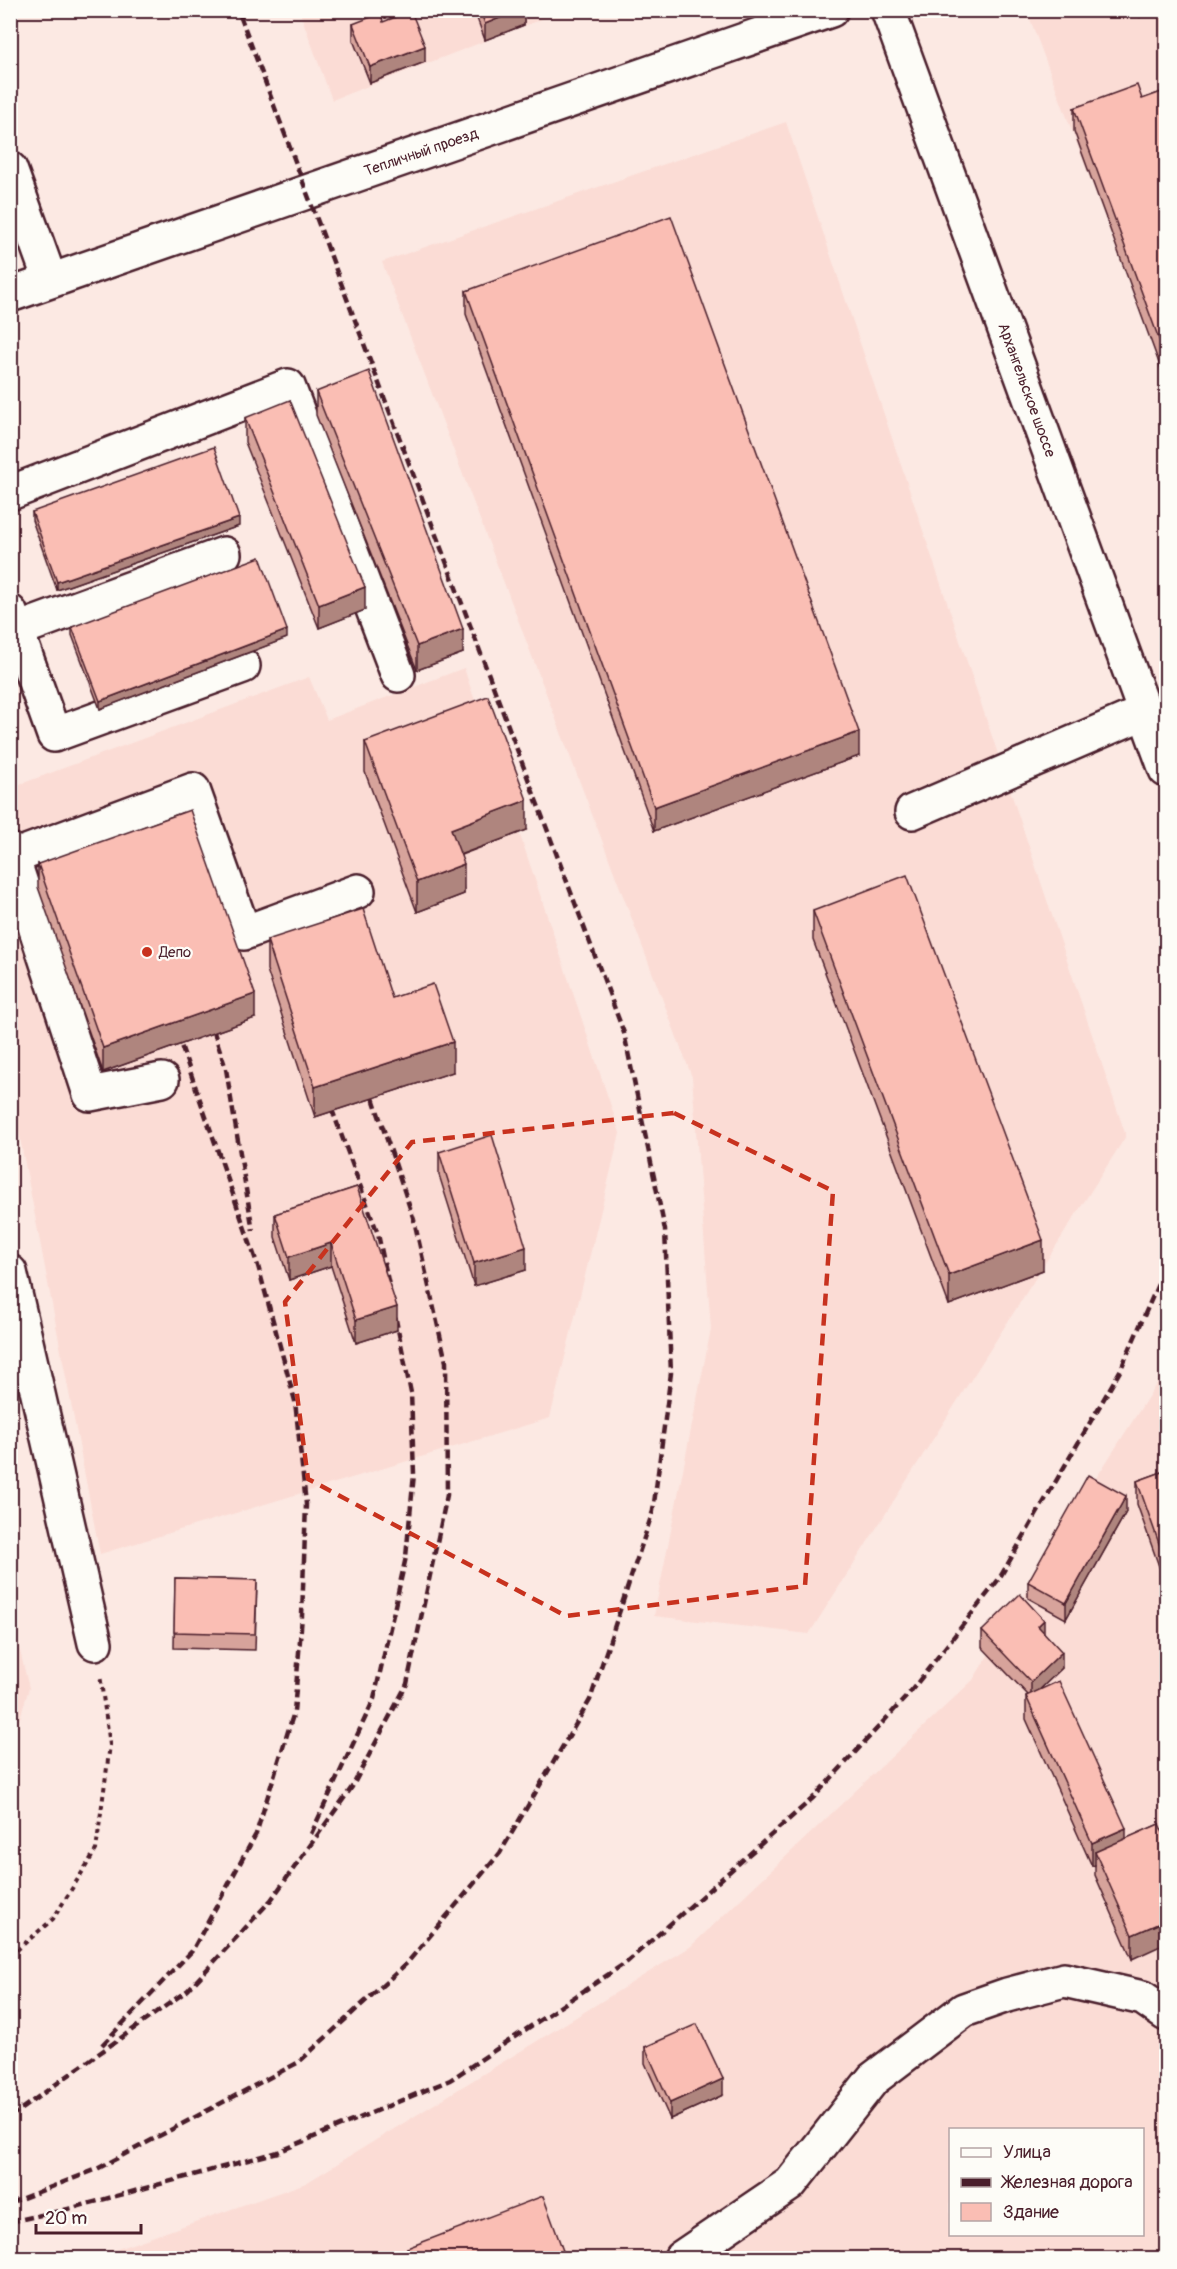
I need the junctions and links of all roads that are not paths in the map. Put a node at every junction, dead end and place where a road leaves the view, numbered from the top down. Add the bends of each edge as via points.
1 (831, 10) edge
2 (888, 10) edge
3 (10, 169) edge
4 (50, 280) junction
5 (10, 295) edge
6 (10, 493) edge
7 (224, 554) dead end
8 (14, 621) edge
9 (243, 666) dead end
10 (398, 675) dead end
11 (1145, 712) junction
12 (1167, 770) edge
13 (912, 812) dead end
14 (12, 853) edge
15 (358, 891) dead end
16 (162, 1080) dead end
17 (10, 1272) edge
18 (95, 1643) road end
19 (1167, 2014) edge
20 (681, 2259) edge

1 - 4 street, Тепличный проезд
2 - 11 street, Архангельское шоссе
3 - 4 street
4 - 5 street, Тепличный проезд
6 - 10 street via 288,386
7 - 8 street
8 - 9 street via 54,735
11 - 12 street, Архангельское шоссе
11 - 13 street
14 - 15 street via 193,790 244,933
14 - 16 street via 90,1094
17 - 18 street
19 - 20 street via 1143,1998 1064,1980 964,2010 873,2079 790,2184

